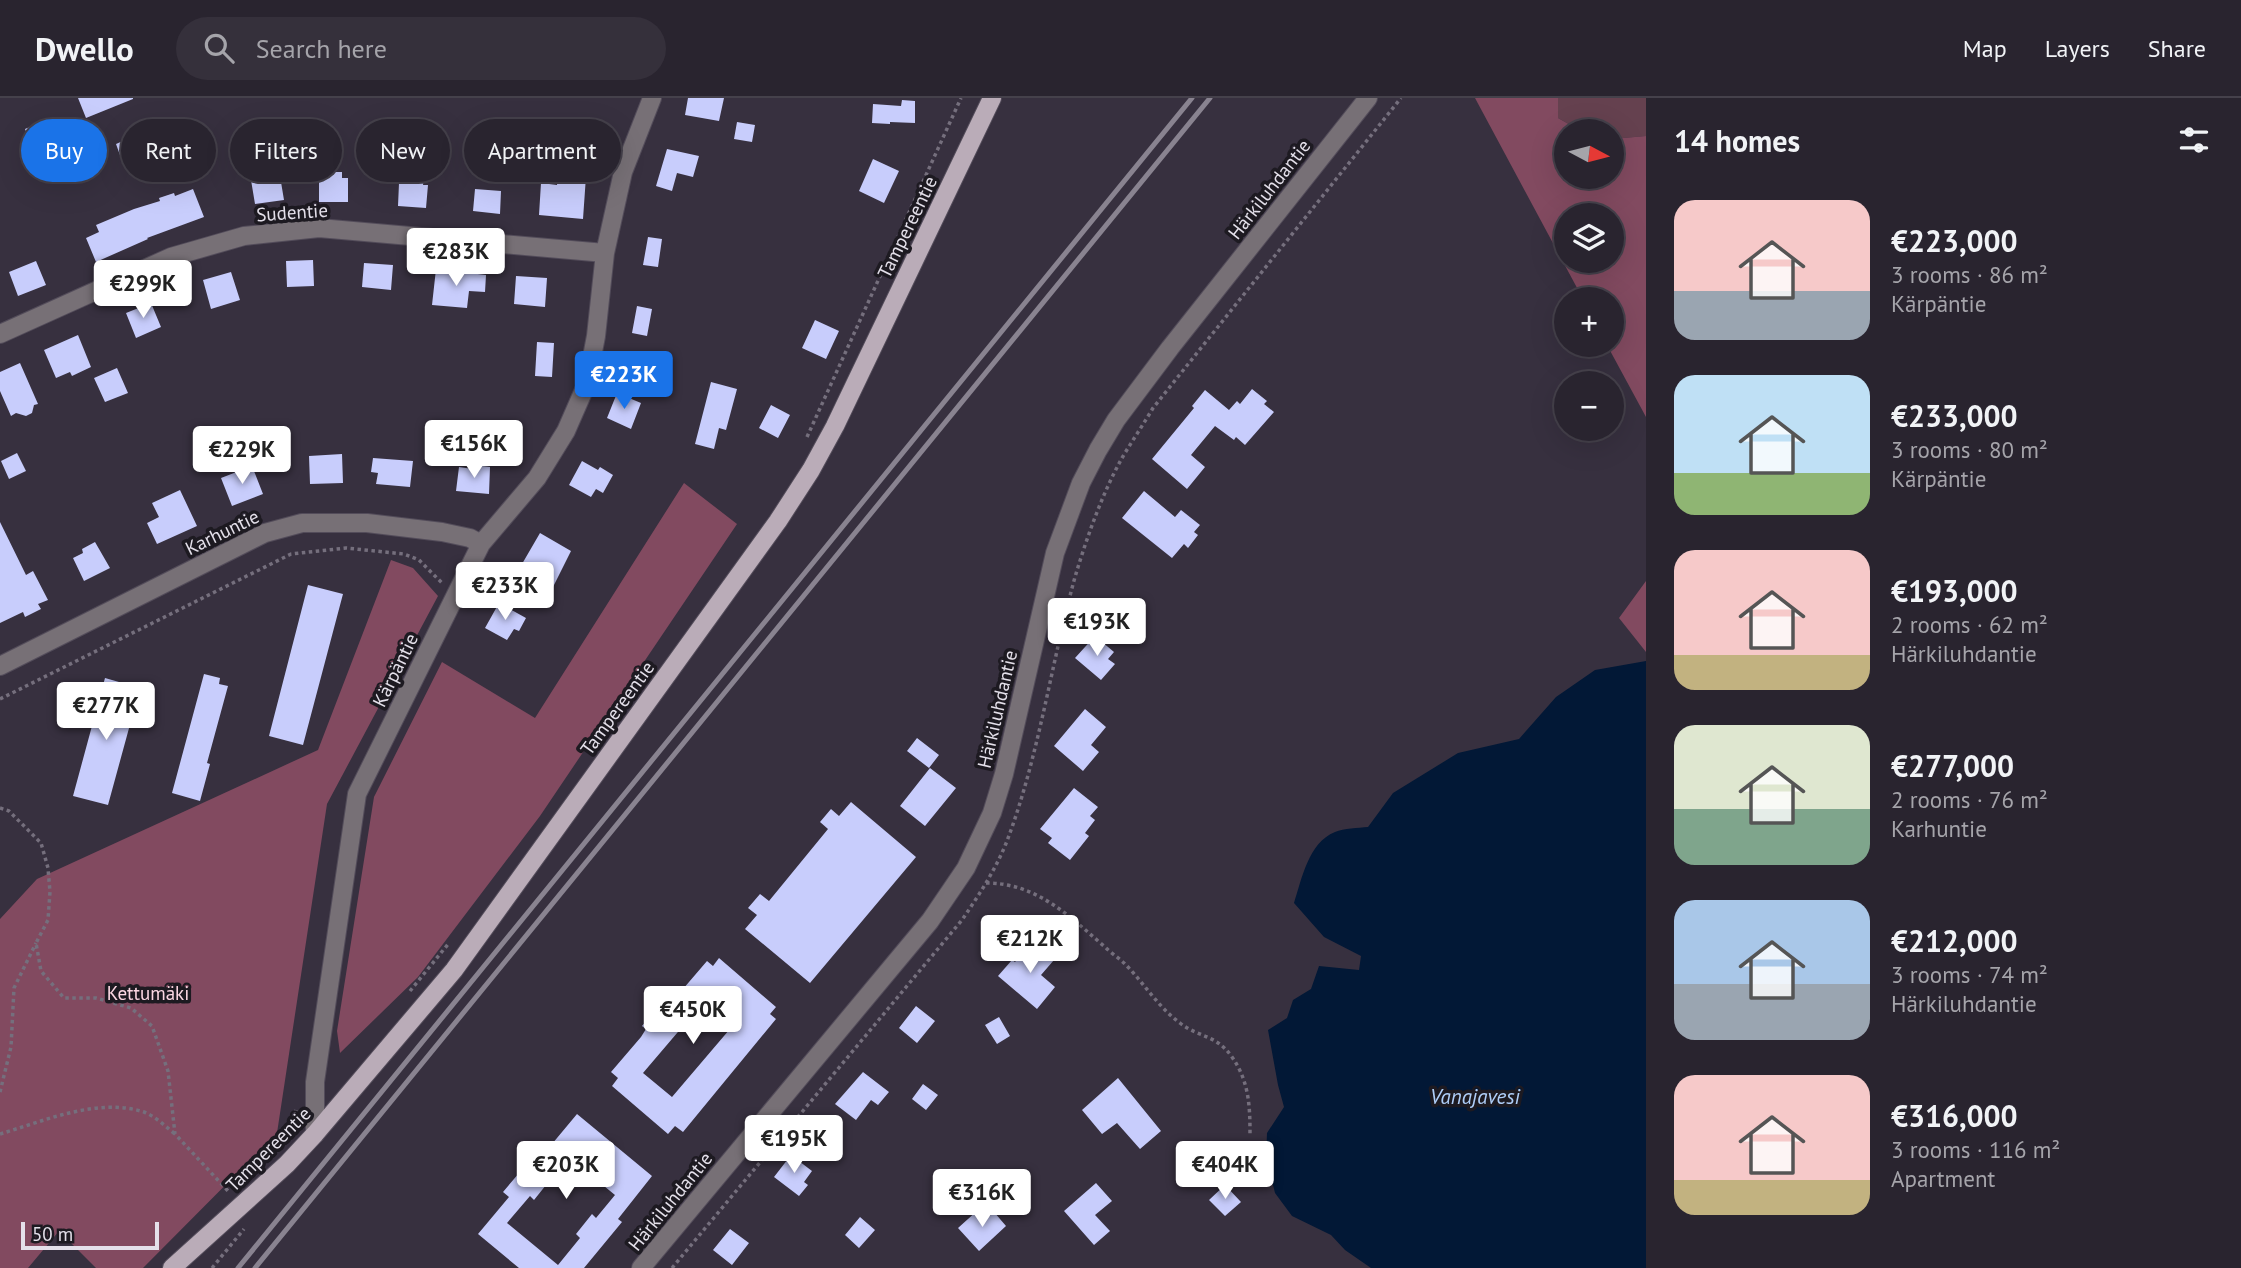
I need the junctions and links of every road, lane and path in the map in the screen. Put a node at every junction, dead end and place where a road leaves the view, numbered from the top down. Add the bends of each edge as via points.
1 (652, 98) edge
2 (961, 98) edge
3 (992, 98) edge
4 (1368, 98) edge
5 (606, 253) junction
6 (0, 334) edge
7 (806, 439) dead end
8 (481, 544) junction
9 (456, 593) junction
10 (0, 666) edge
11 (0, 699) edge
12 (0, 808) edge
13 (986, 883) dead end
14 (456, 934) dead end
15 (36, 943) junction
16 (410, 992) dead end
17 (0, 1092) edge
18 (297, 1105) dead end
19 (0, 1134) edge
20 (175, 1134) junction
21 (315, 1134) junction
22 (1250, 1134) dead end
23 (288, 1139) dead end
24 (235, 1199) dead end
25 (172, 1268) edge
26 (641, 1268) edge

1 - 5 street, Kärpäntie via 623,172
2 - 7 path
3 - 21 main road, Tampereentie via 811,470 454,970
4 - 26 street, Härkiluhdantie via 1170,348 1098,450 1055,553 992,813 956,885
5 - 6 street, Sudentie via 319,228 244,236 171,257
5 - 8 street, Kärpäntie via 587,383 566,431 537,478
8 - 9 street, Kärpäntie
8 - 10 street, Karhuntie via 442,532 367,523 302,523 265,533
9 - 11 path via 419,560 404,554 346,548 291,554
9 - 21 street, Kärpäntie via 357,794 315,1082
12 - 15 path via 9,811 41,843 48,868 48,920
13 - 22 path via 1023,888 1057,906 1125,963 1181,1025 1220,1042 1245,1082
14 - 16 path
15 - 17 path via 14,988 11,1047
15 - 20 path via 41,971 64,998 96,998 131,1008 152,1026 168,1071
18 - 23 path
19 - 20 path via 86,1109 118,1108 146,1112
20 - 24 path
21 - 25 main road, Tampereentie

